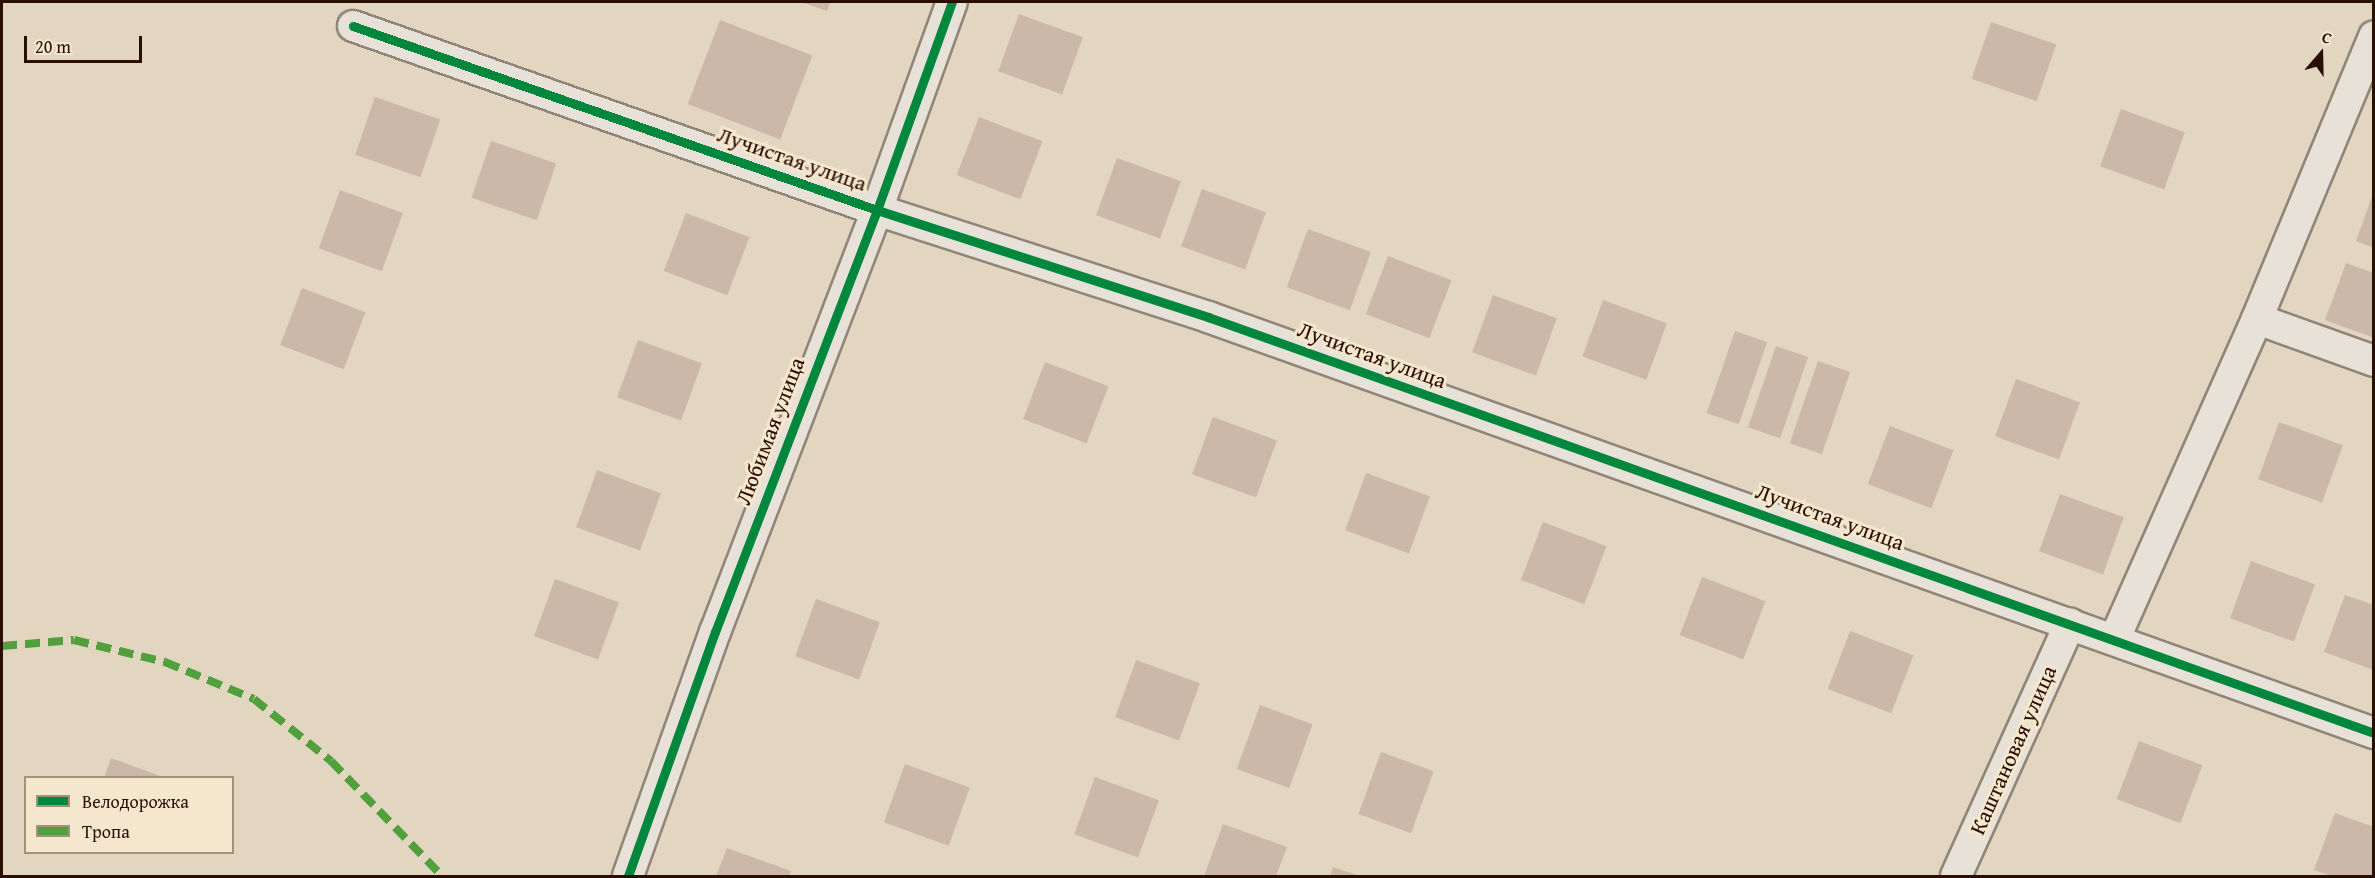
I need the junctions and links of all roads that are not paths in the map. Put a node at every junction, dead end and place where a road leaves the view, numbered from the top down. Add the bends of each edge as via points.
1 (952, 2) edge
2 (353, 26) dead end
3 (2373, 36) edge
4 (877, 210) junction
5 (2257, 319) junction
6 (2373, 361) edge
7 (2070, 623) junction
8 (2115, 638) junction
9 (2373, 733) edge
10 (628, 876) edge
11 (1956, 876) edge

1 - 4 street, Любимая улица
2 - 4 street, Лучистая улица
3 - 5 street
4 - 7 street, Лучистая улица via 1208,317
4 - 10 street, Любимая улица via 715,632
5 - 6 street
5 - 8 street
7 - 8 street, Лучистая улица
7 - 11 street, Каштановая улица
8 - 9 street, Лучистая улица

